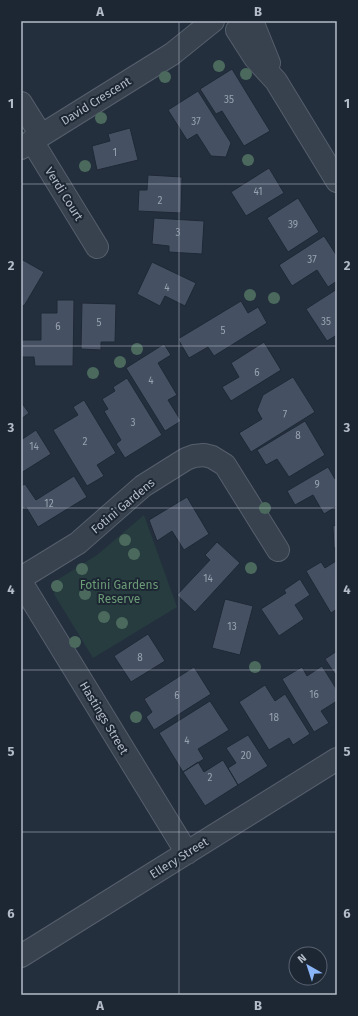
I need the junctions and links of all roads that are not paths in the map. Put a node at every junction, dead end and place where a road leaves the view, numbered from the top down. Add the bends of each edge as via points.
1 (236, 25) edge
2 (21, 103) edge
3 (31, 141) edge
4 (337, 182) edge
5 (97, 247) dead end
6 (278, 550) dead end
7 (21, 578) edge
8 (21, 582) edge
9 (337, 759) edge
10 (187, 853) junction
11 (21, 956) edge

1 - 3 street, David Crescent via 172,54
1 - 4 street via 276,81
2 - 3 street, Verdi Court
3 - 5 street, Verdi Court
6 - 7 street, Fotini Gardens via 225,464 212,457 194,456 143,486 78,543
8 - 10 street, Hastings Street
9 - 10 street, Ellery Street
10 - 11 street, Ellery Street

